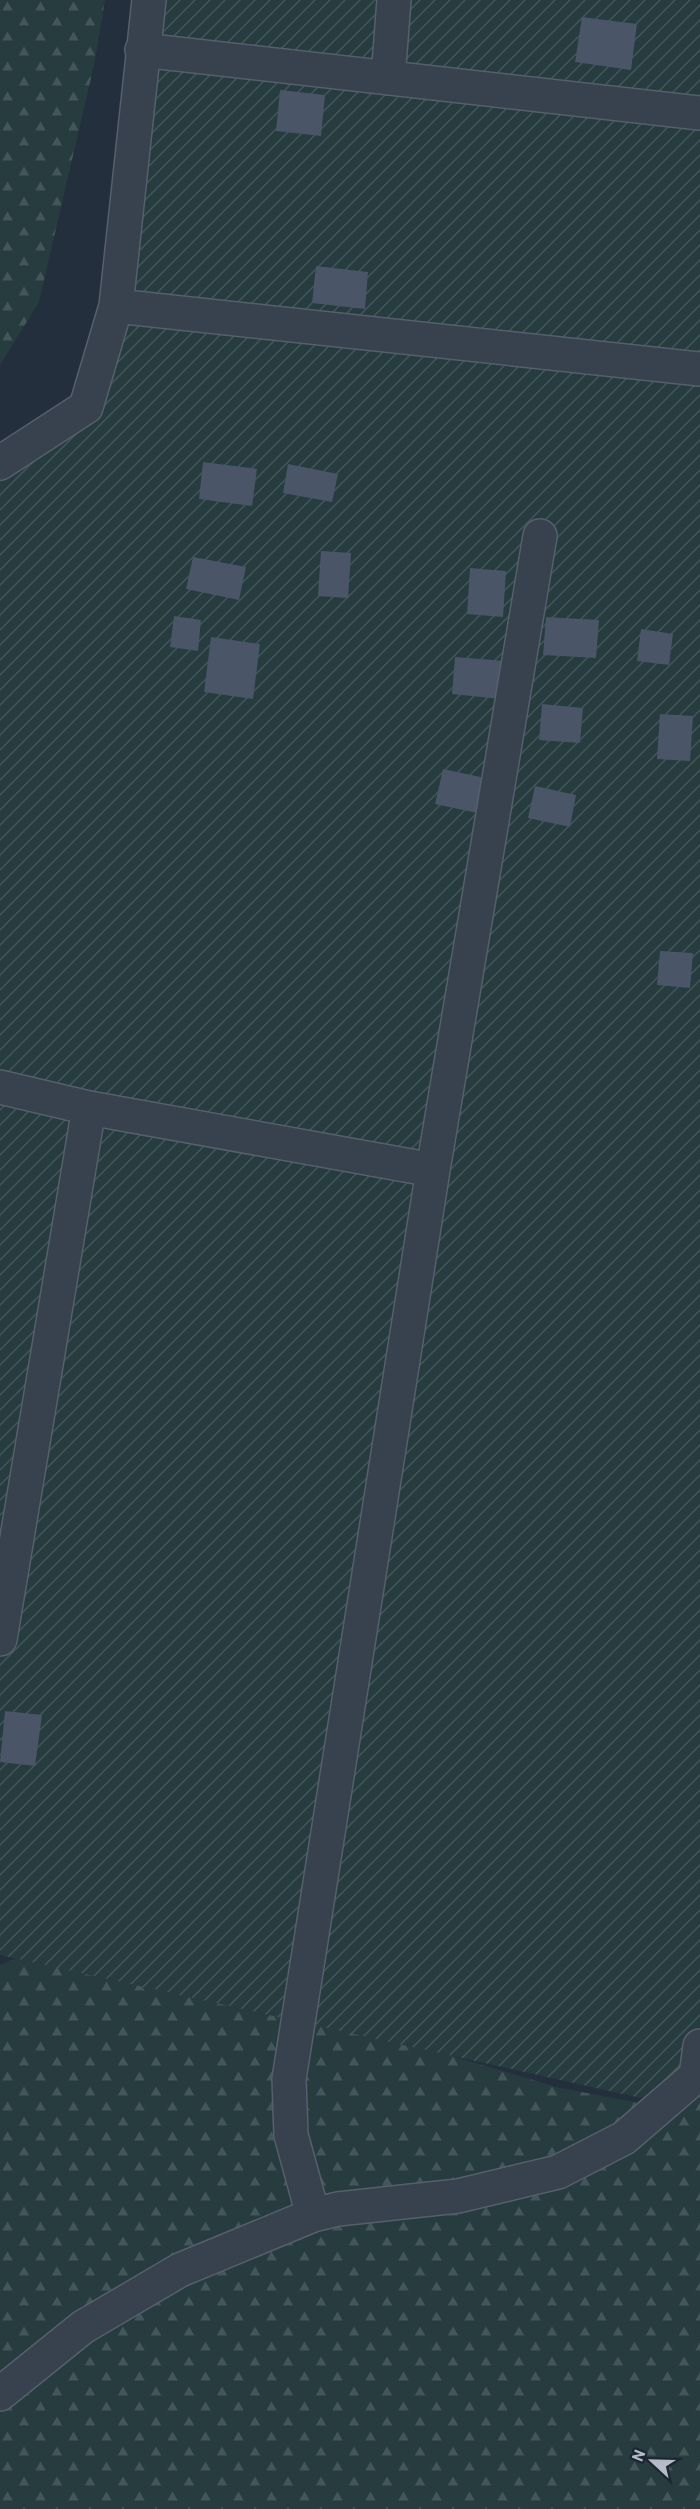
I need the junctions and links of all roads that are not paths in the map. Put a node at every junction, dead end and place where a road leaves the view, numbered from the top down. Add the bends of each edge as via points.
1 (149, 0) edge
2 (394, 0) edge
3 (142, 50) junction
4 (388, 78) junction
5 (700, 113) edge
6 (116, 306) junction
7 (700, 369) edge
8 (0, 463) edge
9 (540, 536) dead end
10 (0, 1087) edge
11 (89, 1108) junction
12 (433, 1170) junction
13 (0, 1639) edge
14 (699, 2066) edge
15 (313, 2215) junction
16 (0, 2394) edge

1 - 3 street
2 - 4 street
3 - 4 street
3 - 6 street
4 - 5 street
6 - 7 street
6 - 8 street via 86,407
9 - 12 street
10 - 11 street
11 - 12 street
11 - 13 street
12 - 15 street via 289,2079 291,2135
14 - 15 street via 624,2138 558,2172 458,2196
15 - 16 street via 180,2270 83,2327

